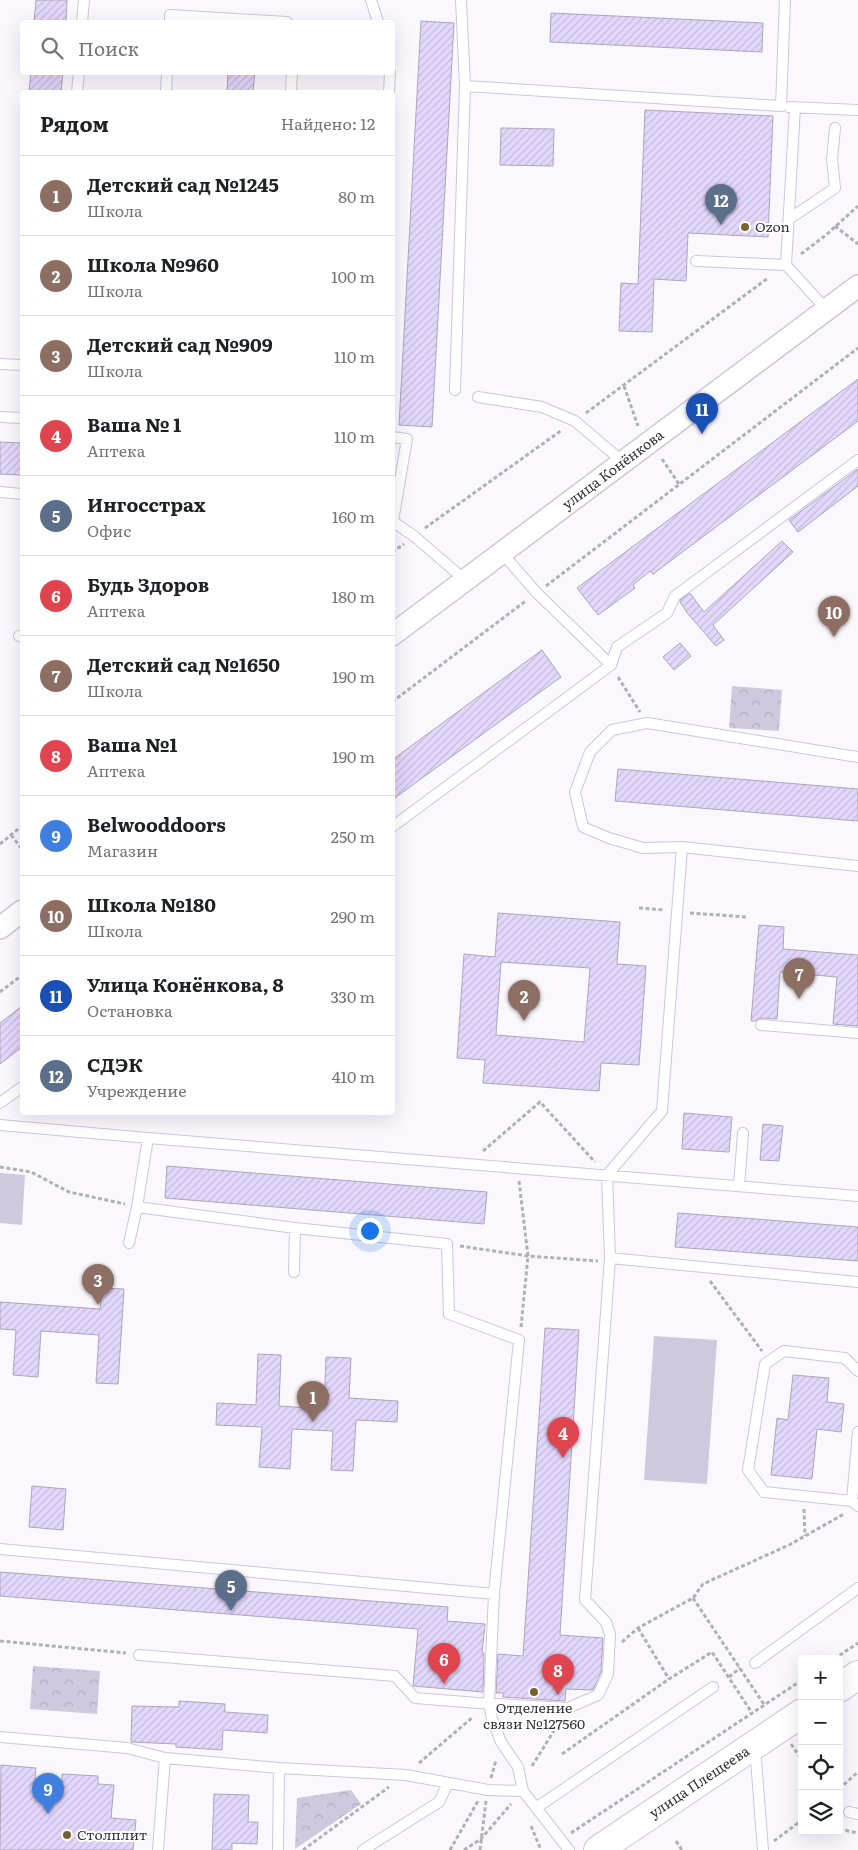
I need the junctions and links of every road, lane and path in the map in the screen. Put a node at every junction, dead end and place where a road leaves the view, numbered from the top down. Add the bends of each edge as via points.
1 (84, 0) edge
2 (372, 0) edge
3 (461, 0) edge
4 (785, 0) edge
5 (82, 20) edge
6 (170, 20) edge
7 (254, 20) edge
8 (377, 20) edge
9 (79, 75) edge
10 (167, 75) edge
11 (292, 75) edge
12 (390, 75) edge
13 (465, 86) junction
14 (77, 90) edge
15 (166, 90) edge
16 (291, 90) edge
17 (389, 90) edge
18 (781, 106) junction
19 (795, 107) junction
20 (858, 110) edge
21 (834, 128) dead end
22 (858, 206) edge
23 (788, 219) junction
24 (835, 226) junction
25 (858, 244) edge
26 (696, 261) dead end
27 (786, 265) junction
28 (858, 286) edge
29 (826, 309) junction
30 (858, 348) edge
31 (0, 364) edge
32 (20, 365) edge
33 (624, 386) junction
34 (455, 390) dead end
35 (478, 397) dead end
36 (0, 417) edge
37 (20, 418) edge
38 (575, 421) junction
39 (638, 426) dead end
40 (395, 438) edge
41 (662, 459) dead end
42 (858, 460) edge
43 (623, 462) junction
44 (680, 484) junction
45 (0, 492) edge
46 (20, 494) edge
47 (395, 509) edge
48 (395, 522) edge
49 (414, 536) junction
50 (395, 550) edge
51 (502, 552) junction
52 (465, 580) junction
53 (537, 593) junction
54 (395, 633) edge
55 (611, 666) junction
56 (395, 700) edge
57 (647, 723) junction
58 (858, 757) edge
59 (395, 825) edge
60 (20, 828) edge
61 (11, 835) junction
62 (0, 844) edge
63 (20, 846) edge
64 (682, 847) junction
65 (858, 866) edge
66 (639, 908) dead end
67 (677, 911) junction
68 (20, 913) edge
69 (747, 917) dead end
70 (0, 928) edge
71 (20, 977) edge
72 (0, 992) edge
73 (761, 1025) dead end
74 (858, 1033) edge
75 (20, 1088) edge
76 (0, 1103) edge
77 (0, 1125) edge
78 (743, 1133) dead end
79 (148, 1138) junction
80 (468, 1164) junction
81 (0, 1167) edge
82 (518, 1168) junction
83 (607, 1175) junction
84 (739, 1186) junction
85 (858, 1196) edge
86 (137, 1207) junction
87 (295, 1228) junction
88 (129, 1242) dead end
89 (447, 1244) junction
90 (528, 1256) junction
91 (610, 1258) junction
92 (700, 1267) junction
93 (294, 1272) dead end
94 (858, 1282) edge
95 (519, 1340) junction
96 (769, 1362) junction
97 (858, 1371) edge
98 (858, 1432) edge
99 (803, 1496) junction
100 (856, 1504) edge
101 (805, 1536) junction
102 (0, 1549) edge
103 (858, 1588) edge
104 (494, 1594) junction
105 (693, 1598) junction
106 (638, 1628) junction
107 (0, 1641) edge
108 (858, 1643) edge
109 (140, 1654) joint
110 (609, 1654) junction
111 (840, 1655) edge
112 (755, 1663) dead end
113 (740, 1668) junction
114 (858, 1675) edge
115 (729, 1677) junction
116 (669, 1679) junction
117 (798, 1683) edge
118 (843, 1685) edge
119 (713, 1687) dead end
120 (489, 1703) junction
121 (764, 1705) junction
122 (752, 1713) junction
123 (791, 1720) edge
124 (0, 1737) edge
125 (755, 1744) junction
126 (798, 1745) edge
127 (562, 1754) dead end
128 (165, 1758) junction
129 (279, 1768) junction
130 (858, 1772) edge
131 (406, 1775) junction
132 (448, 1783) junction
133 (843, 1785) edge
134 (488, 1790) junction
135 (522, 1791) junction
136 (536, 1808) junction
137 (798, 1823) edge
138 (843, 1830) edge
139 (858, 1832) edge
140 (561, 1840) junction
141 (676, 1841) dead end
142 (158, 1850) edge
143 (278, 1850) edge
144 (302, 1850) edge
145 (363, 1850) edge
146 (450, 1850) edge
147 (569, 1850) edge
148 (598, 1850) edge
149 (682, 1850) edge
150 (763, 1850) edge

1 - 5 lane
2 - 8 lane
3 - 13 lane
4 - 18 lane
6 - 7 lane via 170,15
9 - 14 lane
10 - 15 lane
11 - 16 lane
12 - 17 lane
13 - 18 lane
13 - 34 lane
18 - 19 lane
19 - 20 lane
19 - 23 lane
21 - 23 lane via 832,159 835,188
22 - 24 path
23 - 27 lane
24 - 25 path
24 - 27 path
26 - 27 lane
27 - 29 lane
27 - 33 path
28 - 29 street, улица Конёнкова
29 - 43 street, улица Конёнкова
30 - 44 path
31 - 32 lane
33 - 38 path
33 - 39 path
35 - 38 lane via 542,408
36 - 37 lane
38 - 43 lane
38 - 49 path
40 - 47 lane via 407,439
41 - 44 path
42 - 55 lane via 675,596 667,613 617,648
43 - 51 street, улица Конёнкова
44 - 53 path
45 - 46 lane
48 - 49 lane
49 - 50 path
49 - 52 lane
51 - 52 street, улица Конёнкова
51 - 53 lane
52 - 54 street, улица Конёнкова
53 - 55 lane
53 - 56 path
55 - 57 path
55 - 59 lane
57 - 58 lane
57 - 64 lane via 612,730 590,752 575,792 583,827 643,848
60 - 61 path
61 - 62 path
61 - 63 path
64 - 65 lane
64 - 67 lane
66 - 67 path
67 - 69 path
67 - 83 lane via 662,1111
68 - 70 street
71 - 72 path
73 - 74 lane
75 - 76 lane
77 - 79 lane
78 - 84 lane
79 - 80 lane
79 - 86 lane
80 - 82 lane
80 - 83 path via 540,1102
81 - 86 path via 31,1172 69,1192
82 - 83 lane
82 - 90 path
83 - 84 lane
83 - 91 lane
84 - 85 lane
86 - 87 lane
86 - 88 lane
87 - 89 lane
87 - 93 lane
89 - 90 path
89 - 95 lane via 449,1314
90 - 91 path via 596,1261
90 - 95 path
91 - 92 lane
91 - 110 lane via 586,1600 606,1622 610,1634
92 - 94 lane
92 - 96 path
95 - 104 lane
96 - 97 lane via 784,1351 845,1358
96 - 99 lane via 766,1364 748,1470 764,1492
98 - 100 lane
99 - 100 lane
99 - 101 path
100 - 101 path
101 - 105 path via 703,1584
102 - 104 lane
103 - 112 lane
104 - 120 lane
105 - 106 path
105 - 113 path
106 - 110 path
106 - 116 path
107 - 109 path
108 - 111 path
109 - 120 lane via 395,1676 415,1698
110 - 120 lane via 608,1674 598,1695 568,1708
113 - 115 path
113 - 121 path
114 - 118 main road
115 - 116 path via 712,1652
115 - 122 path
116 - 127 path
117 - 121 path
119 - 136 lane
120 - 131 path
120 - 135 lane via 501,1742 518,1767
121 - 122 path
121 - 123 path
122 - 140 path
123 - 125 main road, улица Плещеева
123 - 126 path
124 - 128 lane via 127,1748
125 - 148 main road, улица Плещеева
125 - 150 lane
128 - 129 lane
128 - 142 lane
129 - 131 lane
129 - 143 lane
130 - 133 path
131 - 132 lane
131 - 144 path
132 - 134 lane
132 - 145 lane via 439,1802
134 - 135 lane
134 - 146 path via 482,1794
135 - 136 lane
136 - 140 lane
137 - 150 path
138 - 139 path
140 - 147 lane
141 - 149 path

